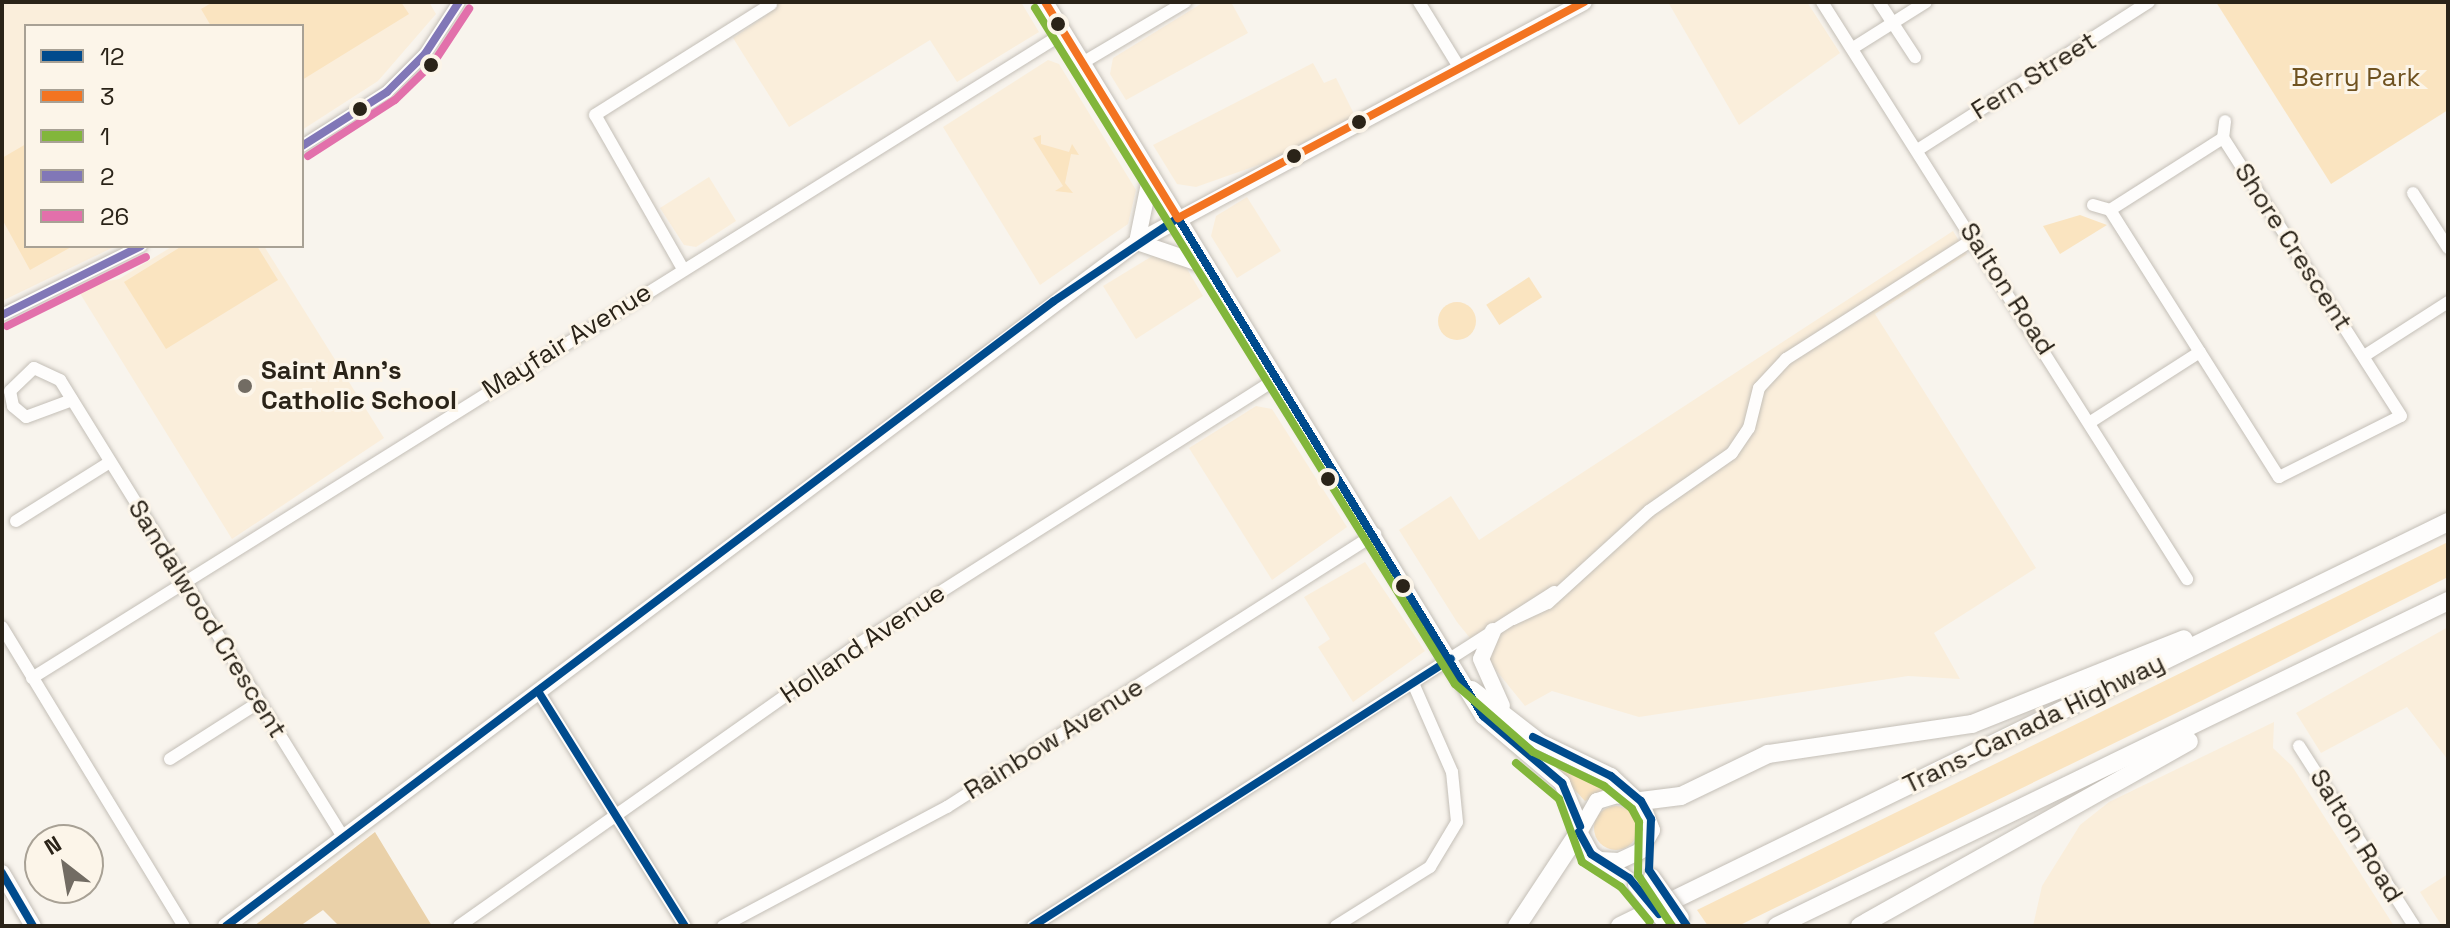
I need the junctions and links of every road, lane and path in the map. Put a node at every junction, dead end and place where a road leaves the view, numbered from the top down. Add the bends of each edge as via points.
1 (459, 2) edge
2 (1045, 2) edge
3 (1185, 2) edge
4 (1419, 2) edge
5 (1584, 2) edge
6 (1822, 2) edge
7 (1879, 2) edge
8 (1926, 2) edge
9 (2149, 2) edge
10 (771, 4) dead end
11 (1893, 23) junction
12 (1064, 33) junction
13 (1853, 48) junction
14 (1915, 57) dead end
15 (1082, 63) junction
16 (1459, 67) junction
17 (2225, 121) dead end
18 (2223, 138) junction
19 (304, 145) edge
20 (1919, 149) junction
21 (1151, 174) junction
22 (2413, 193) dead end
23 (2093, 205) dead end
24 (2110, 210) junction
25 (1178, 218) junction
26 (1975, 238) junction
27 (1137, 242) junction
28 (137, 248) edge
29 (2448, 248) edge
30 (1207, 266) junction
31 (683, 269) junction
32 (2448, 302) edge
33 (2, 315) edge
34 (2200, 352) junction
35 (2364, 356) junction
36 (1278, 378) junction
37 (72, 400) junction
38 (2092, 421) junction
39 (110, 462) junction
40 (16, 521) dead end
41 (2448, 522) edge
42 (1375, 534) junction
43 (2342, 574) junction
44 (2187, 579) dead end
45 (184, 581) junction
46 (2448, 601) edge
47 (2, 627) edge
48 (1493, 631) junction
49 (1451, 659) junction
50 (32, 678) junction
51 (1413, 683) junction
52 (1472, 689) junction
53 (538, 691) junction
54 (258, 703) junction
55 (2235, 707) junction
56 (1505, 711) junction
57 (2299, 746) dead end
58 (170, 759) dead end
59 (1638, 799) junction
60 (617, 816) junction
61 (1580, 829) junction
62 (1652, 830) junction
63 (343, 837) junction
64 (1600, 860) junction
65 (1961, 868) junction
66 (2, 873) edge
67 (1676, 924) edge
68 (33, 926) edge
69 (184, 926) edge
70 (226, 926) edge
71 (459, 926) edge
72 (685, 926) edge
73 (723, 926) edge
74 (1033, 926) edge
75 (1336, 926) edge
76 (1517, 926) edge
77 (1620, 926) edge
78 (1777, 926) edge
79 (1860, 926) edge
80 (1879, 926) edge
81 (2414, 926) edge

1 - 19 street via 425,54 387,92
2 - 12 main road
3 - 15 street
4 - 16 street
5 - 16 main road
6 - 13 street, Salton Road
7 - 11 street
8 - 11 street
9 - 20 street, Fern Street
10 - 31 street via 595,115
11 - 13 street
11 - 14 street
12 - 15 main road
12 - 31 street, Mayfair Avenue
13 - 20 street, Salton Road
15 - 21 main road
16 - 25 main road
17 - 18 street, Shore Crescent
18 - 24 street, Shore Crescent
18 - 35 street, Shore Crescent
20 - 26 street, Salton Road
21 - 25 main road
21 - 27 main road
22 - 29 street
23 - 24 street
24 - 34 street
25 - 27 main road
25 - 30 main road
26 - 38 street, Salton Road
26 - 48 street via 1771,371 1732,453 1554,592 1548,603
27 - 30 main road
27 - 53 main road
28 - 33 street
30 - 36 main road
31 - 45 street, Mayfair Avenue
32 - 35 street
34 - 35 street, Shore Crescent via 2279,477 2401,416
34 - 38 street
36 - 42 main road
36 - 60 street, Holland Avenue via 857,645
37 - 37 street, Sandalwood Crescent via 41,368 17,376 10,391 13,406 26,417
37 - 39 street, Sandalwood Crescent
38 - 44 street, Salton Road
39 - 40 street
39 - 45 street, Sandalwood Crescent
41 - 43 highway, Trans-Canada Highway
42 - 49 main road
42 - 73 street, Rainbow Avenue via 947,807
43 - 59 highway via 1972,724 1768,754 1681,796
43 - 77 highway, Trans-Canada Highway
45 - 50 street, Mayfair Avenue
45 - 54 street, Sandalwood Crescent
46 - 55 highway
47 - 50 street
48 - 49 street
48 - 56 main road via 1481,659
49 - 51 street
49 - 52 main road
50 - 69 street
51 - 74 street
51 - 75 street via 1452,772 1457,822 1430,867
52 - 56 main road
52 - 61 main road via 1491,726 1562,783
53 - 60 street
53 - 63 main road
54 - 58 street
54 - 63 street, Sandalwood Crescent
55 - 65 highway via 2130,776
55 - 78 highway
56 - 59 main road via 1540,742 1611,776
57 - 81 street, Salton Road
59 - 61 main road via 1597,801
59 - 62 main road
60 - 71 street, Holland Avenue
60 - 72 street
61 - 64 main road
61 - 76 highway
62 - 64 main road via 1631,858
62 - 67 main road, bridge via 1652,877
63 - 70 main road
64 - 67 main road, bridge via 1636,885
65 - 79 highway
65 - 80 highway
66 - 68 main road

